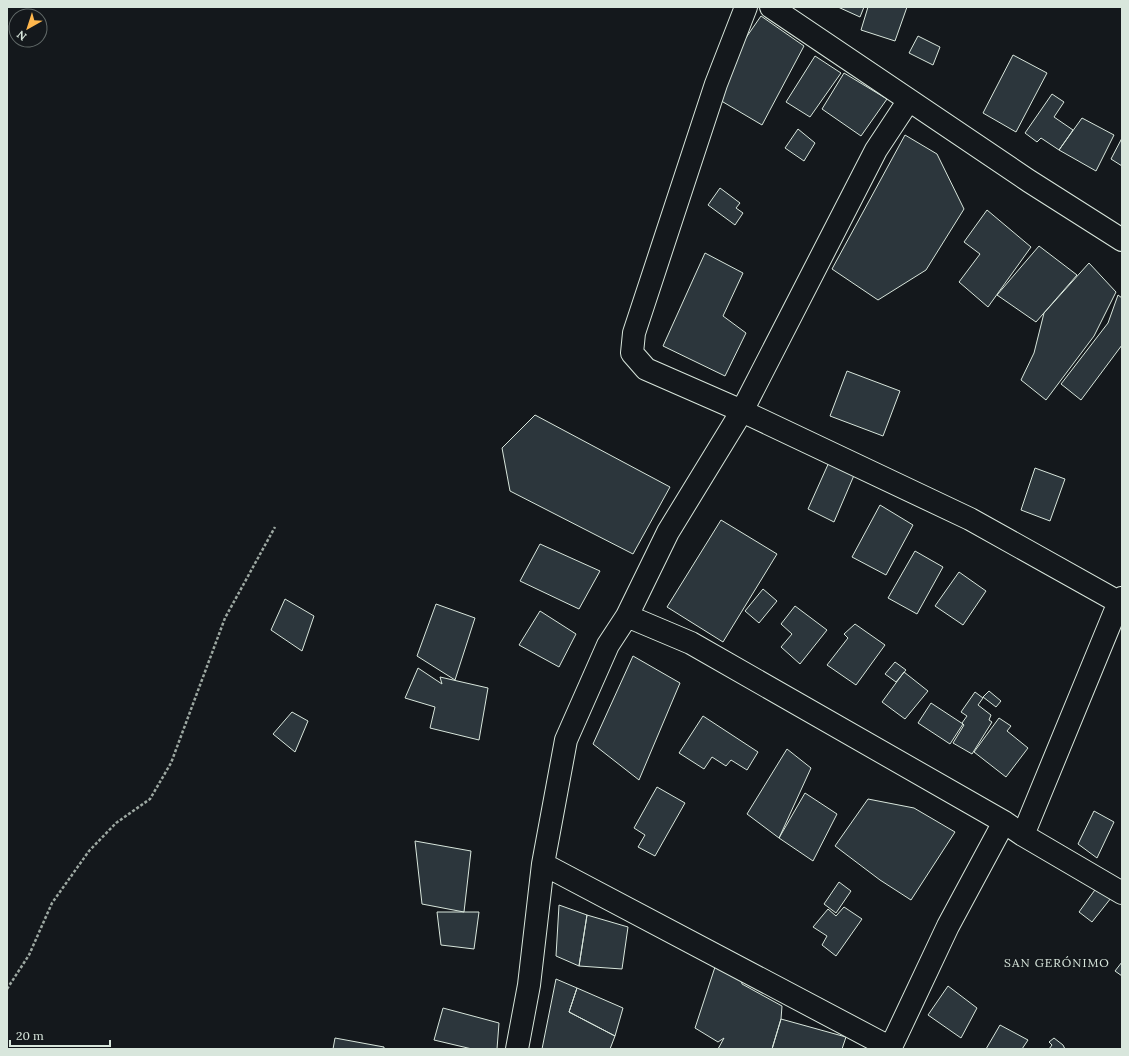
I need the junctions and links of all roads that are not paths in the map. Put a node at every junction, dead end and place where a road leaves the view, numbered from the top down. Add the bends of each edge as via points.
1 (746, 7) edge
2 (771, 7) edge
3 (909, 100) junction
4 (1122, 240) edge
5 (742, 411) junction
6 (1121, 601) edge
7 (627, 616) junction
8 (1004, 822) junction
9 (1023, 835) junction
10 (543, 864) junction
11 (1122, 893) edge
12 (890, 1048) edge
13 (517, 1049) edge

1 - 5 street via 716,84 634,333 632,353 646,369
2 - 3 street
3 - 4 street
3 - 5 street via 876,150
5 - 6 street via 970,518
5 - 7 street via 668,532
6 - 9 street
7 - 8 street via 691,643
7 - 10 street via 608,645 566,740
8 - 9 street
8 - 12 street via 948,926
9 - 11 street
10 - 12 street
10 - 13 street via 529,985

